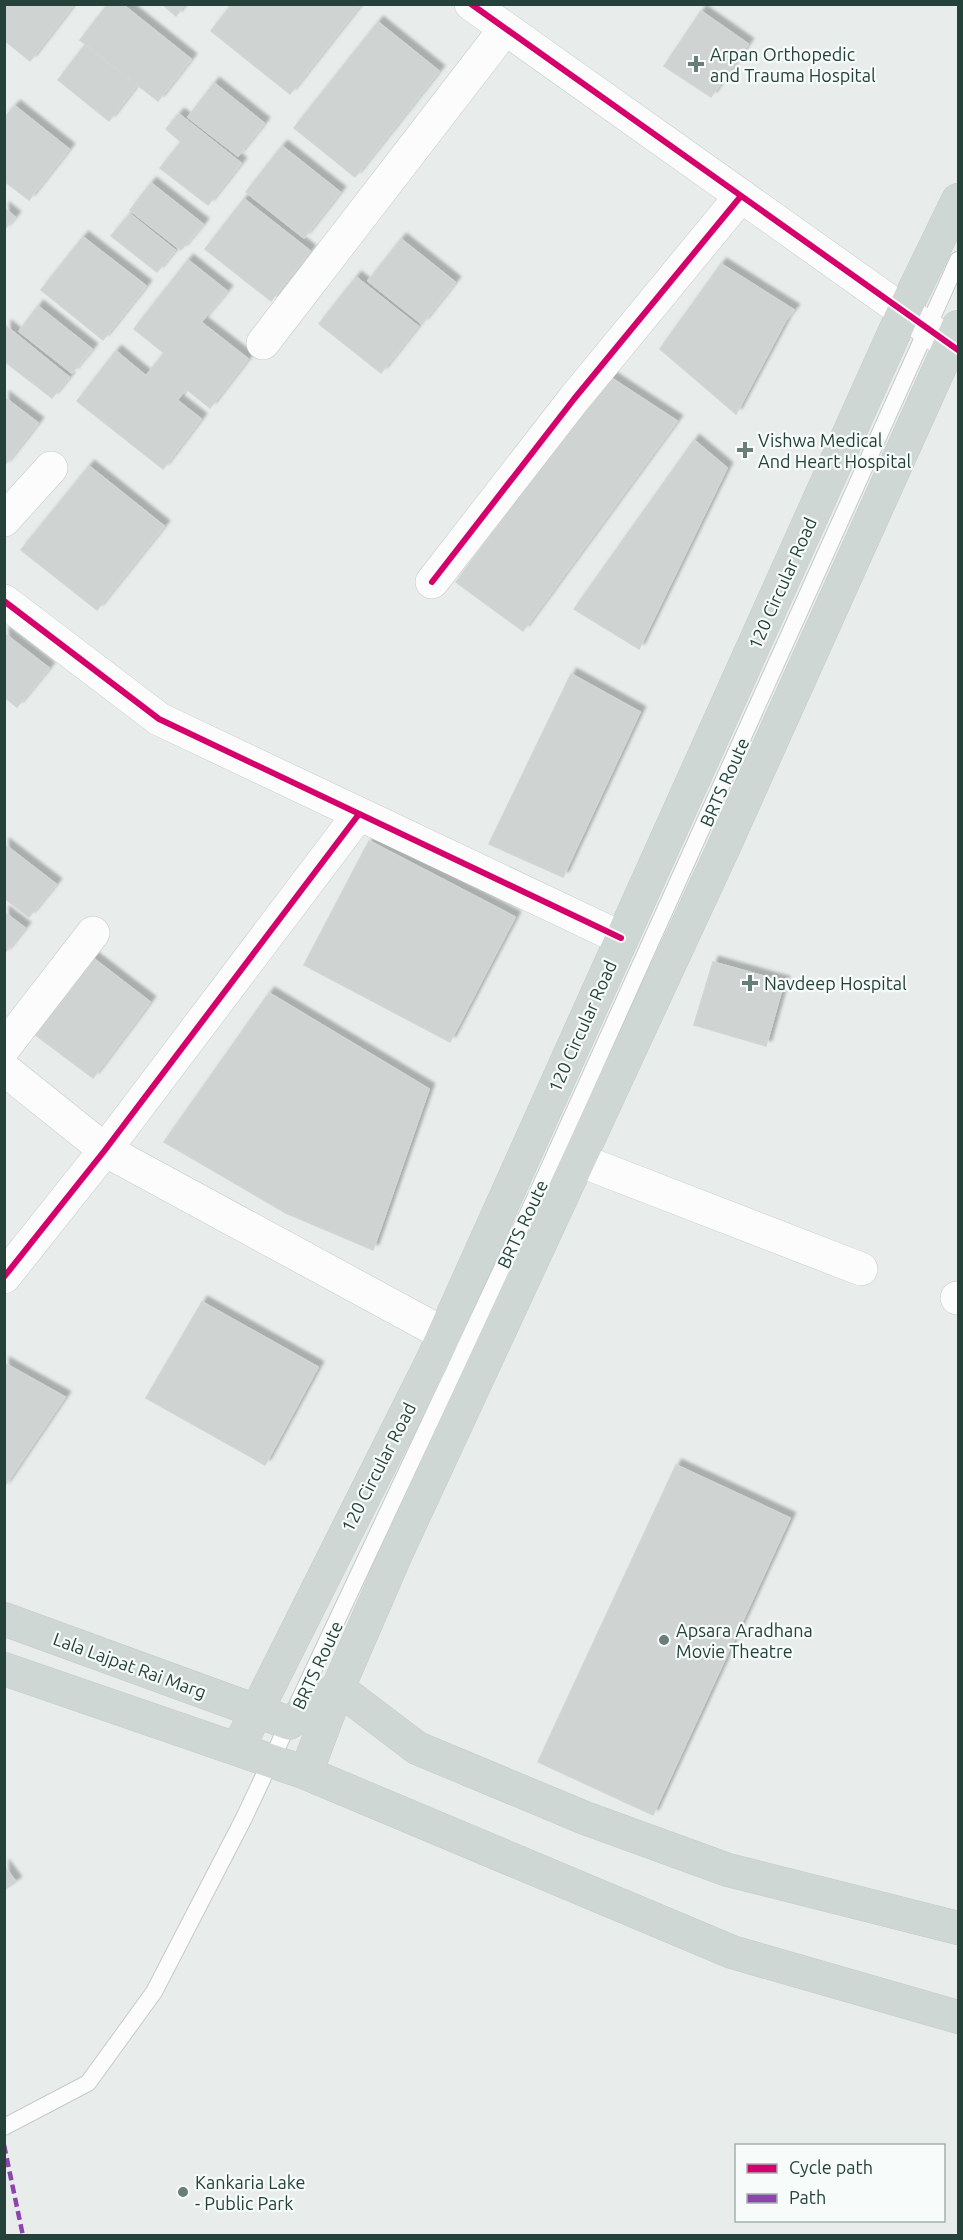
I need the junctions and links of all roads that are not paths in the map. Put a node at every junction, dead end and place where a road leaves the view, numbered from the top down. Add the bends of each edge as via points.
1 (471, 4) edge
2 (505, 29) junction
3 (741, 196) junction
4 (958, 200) edge
5 (958, 260) edge
6 (939, 332) edge
7 (263, 343) dead end
8 (51, 468) dead end
9 (4, 520) edge
10 (432, 582) dead end
11 (4, 601) edge
12 (359, 814) junction
13 (93, 933) dead end
14 (621, 938) junction
15 (4, 1048) edge
16 (4, 1069) edge
17 (105, 1150) junction
18 (579, 1160) junction
19 (861, 1269) dead end
20 (4, 1277) edge
21 (444, 1334) junction
22 (4, 1619) edge
23 (4, 1669) edge
24 (338, 1688) junction
25 (255, 1711) junction
26 (290, 1723) junction
27 (238, 1748) junction
28 (272, 1760) junction
29 (306, 1773) junction
30 (958, 1928) edge
31 (958, 2017) edge
32 (4, 2127) edge

1 - 2 street
2 - 3 street
2 - 7 street
3 - 6 street
3 - 10 street via 574,399
4 - 6 main road, 120 Circular Road
5 - 6 lane, BRTS Route
6 - 14 main road, 120 Circular Road
6 - 18 main road, 120 Circular Road via 723,851
6 - 26 lane, BRTS Route via 704,827
8 - 9 street
11 - 12 street via 159,719
12 - 14 street
12 - 17 street
13 - 15 street
14 - 21 main road, 120 Circular Road
16 - 17 street
17 - 20 street
17 - 21 street
18 - 19 street
18 - 24 main road, 120 Circular Road
21 - 25 main road, 120 Circular Road
22 - 25 main road, Lala Lajpat Rai Marg
23 - 27 main road
24 - 26 main road
24 - 29 main road, 120 Circular Road
24 - 30 main road via 417,1748 585,1818 728,1870
25 - 26 main road, Lala Lajpat Rai Marg
25 - 27 main road, 120 Circular Road
26 - 28 lane, BRTS Route
27 - 28 main road
28 - 29 main road
28 - 32 lane, BRTS Route via 154,1992 88,2083
29 - 31 main road via 732,1952

